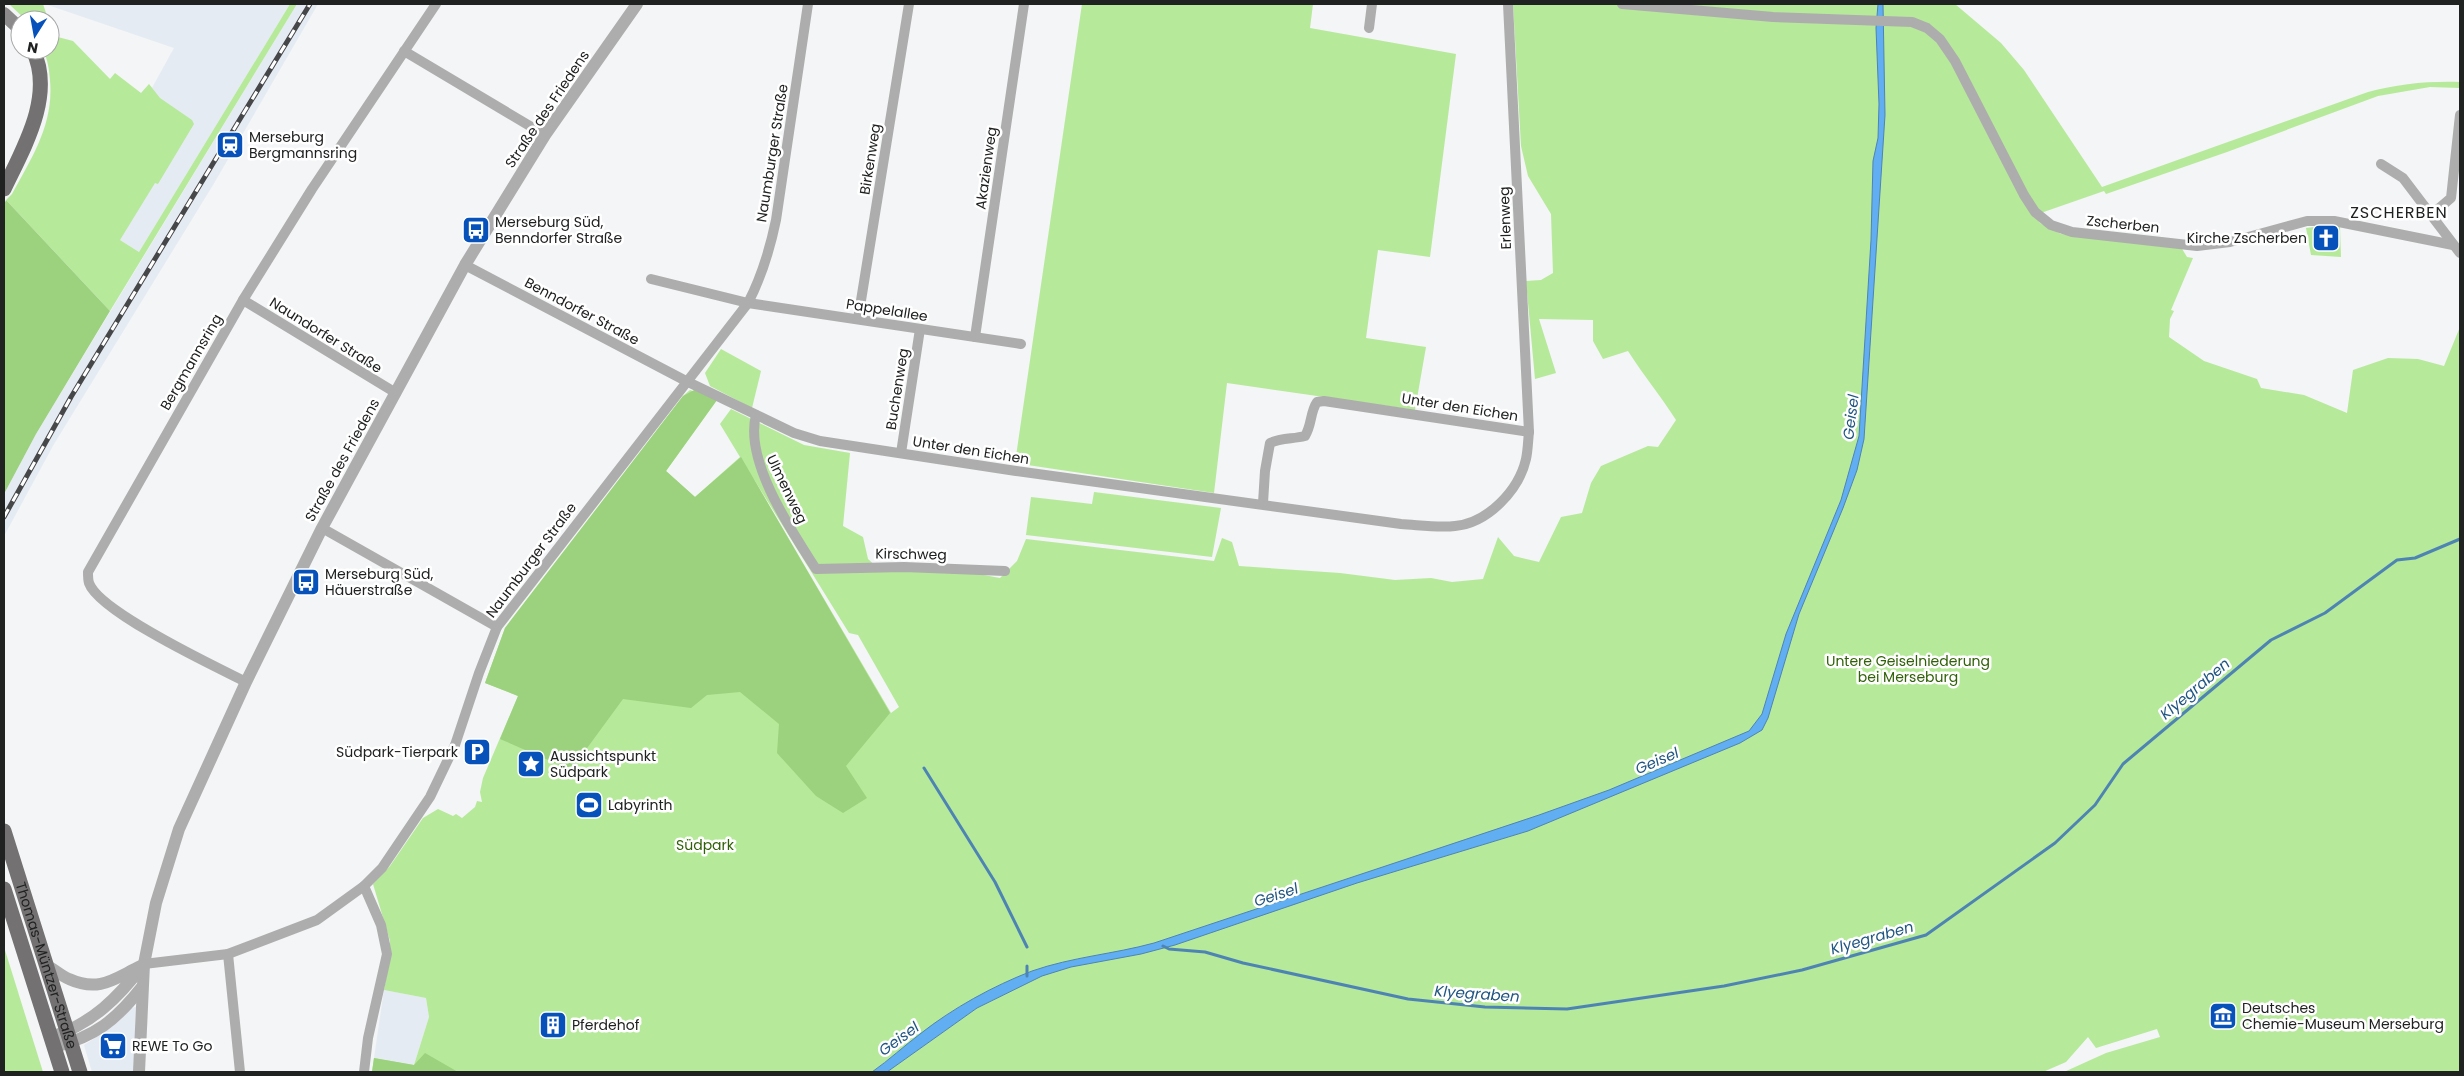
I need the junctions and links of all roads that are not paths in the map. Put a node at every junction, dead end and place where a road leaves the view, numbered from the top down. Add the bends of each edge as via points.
1 (436, 4) edge
2 (637, 4) edge
3 (808, 4) edge
4 (909, 4) edge
5 (1024, 4) edge
6 (1372, 4) edge
7 (1508, 4) edge
8 (1622, 4) edge
9 (1369, 28) dead end
10 (404, 51) junction
11 (36, 60) edge
12 (2460, 115) edge
13 (545, 135) junction
14 (22, 152) junction
15 (2381, 164) dead end
16 (4, 168) edge
17 (4, 189) edge
18 (2432, 215) junction
19 (2457, 249) edge
20 (465, 266) junction
21 (652, 279) dead end
22 (243, 300) junction
23 (748, 303) junction
24 (858, 319) junction
25 (920, 329) junction
26 (975, 337) junction
27 (1021, 344) dead end
28 (686, 381) junction
29 (396, 394) junction
30 (756, 415) junction
31 (1529, 432) junction
32 (901, 453) junction
33 (1263, 503) junction
34 (322, 528) junction
35 (816, 569) joint
36 (1005, 571) dead end
37 (497, 626) junction
38 (246, 682) junction
39 (4, 831) edge
40 (364, 886) junction
41 (4, 889) edge
42 (228, 954) junction
43 (144, 964) junction
44 (46, 965) junction
45 (142, 987) junction
46 (69, 1037) junction
47 (52, 1042) junction
48 (62, 1072) edge
49 (80, 1072) edge
50 (139, 1072) edge
51 (240, 1072) edge
52 (364, 1072) edge

1 - 10 street, Bergmannsring
2 - 13 street, Straße des Friedens
3 - 23 street, Naumburger Straße via 776,220 768,256
4 - 24 street, Birkenweg
5 - 26 street, Akazienweg
6 - 9 street
7 - 31 street, Erlenweg
8 - 19 street, Zscherben via 1773,17 1889,20 1912,22 1927,28 1940,39 1955,61 2024,195 2036,212 2051,225 2072,232 2197,246 2230,242 2307,221 2334,222
10 - 13 street
10 - 22 street, Bergmannsring
11 - 14 main road via 40,89 34,124
12 - 18 street via 2451,198
13 - 20 street, Straße des Friedens
14 - 16 main road
14 - 17 main road
15 - 18 street via 2402,178
18 - 19 street
20 - 28 street, Benndorfer Straße
20 - 29 street, Straße des Friedens
21 - 23 street
22 - 29 street, Naundorfer Straße
22 - 38 street, Bergmannsring via 88,572 89,584 100,597 135,622 184,652
23 - 24 street, Pappelallee
23 - 28 street, Naumburger Straße
24 - 25 street, Pappelallee
25 - 26 street, Pappelallee
25 - 32 street, Buchenweg
26 - 27 street, Pappelallee
28 - 30 street, Unter den Eichen
28 - 37 street, Naumburger Straße
29 - 34 street, Straße des Friedens
30 - 32 street, Unter den Eichen via 820,441
30 - 35 street, Ulmenweg via 753,436 758,462 784,516
31 - 33 street, Unter den Eichen via 1526,459 1506,498 1486,515 1456,526 1401,524
31 - 33 street, Unter den Eichen via 1324,400 1314,407 1311,427 1305,436 1270,443
32 - 33 street, Unter den Eichen
34 - 37 street
34 - 38 street, Straße des Friedens
35 - 36 street, Kirschweg via 904,567
37 - 40 street, Naumburger Straße via 455,745 430,797 382,868
38 - 43 street, Straße des Friedens via 172,848 156,903
39 - 44 main road, Thomas-Müntzer-Straße
40 - 42 street, Naumburger Straße via 317,920
40 - 52 street via 381,925 386,954
41 - 47 main road, Thomas-Müntzer-Straße
42 - 43 street, Naumburger Straße
42 - 51 street
43 - 44 street via 103,985 84,985
43 - 45 street, Straße des Friedens
43 - 46 street, Straße des Friedens via 102,1012
44 - 46 main road, Thomas-Müntzer-Straße
45 - 46 street, Straße des Friedens via 111,1021 87,1037
45 - 50 street, Straße des Friedens
46 - 47 street, Straße des Friedens
46 - 49 main road, Thomas-Müntzer-Straße
47 - 48 main road, Thomas-Müntzer-Straße

